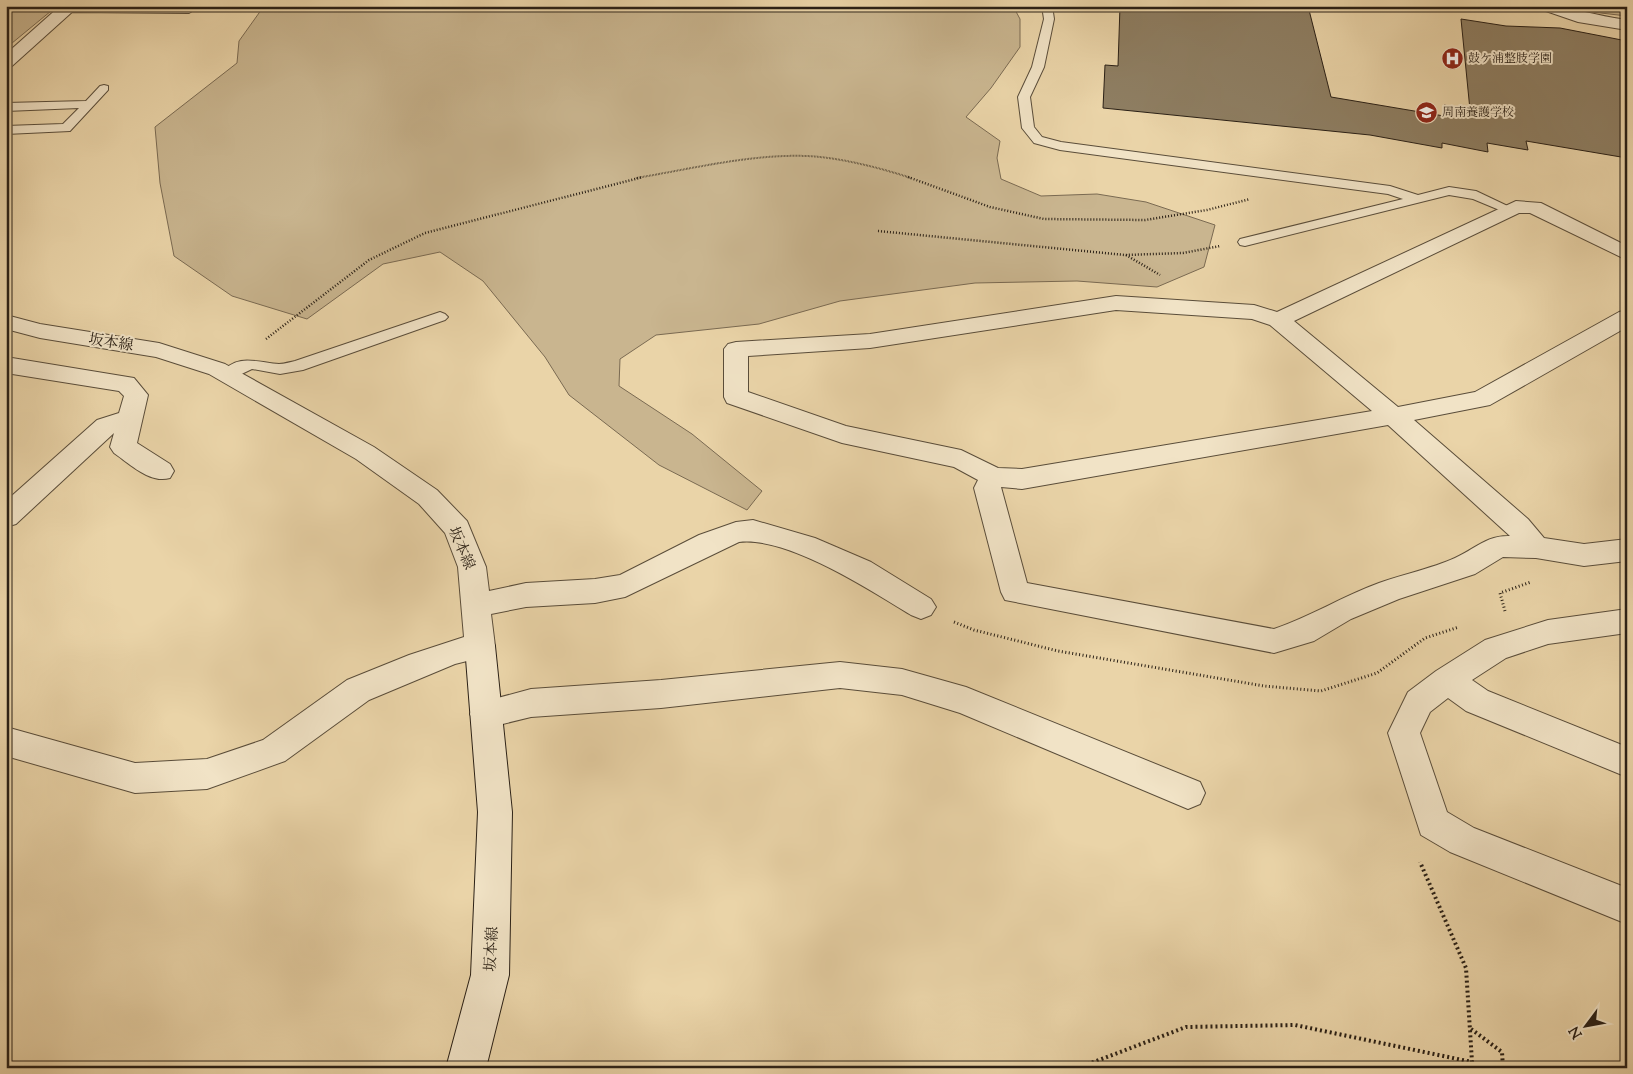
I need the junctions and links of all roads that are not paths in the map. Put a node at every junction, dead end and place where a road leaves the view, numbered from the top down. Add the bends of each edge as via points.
1 (1047, 6) edge
2 (1448, 6) edge
3 (1545, 6) edge
4 (68, 7) edge
5 (1472, 7) edge
6 (189, 8) dead end
7 (1627, 25) edge
8 (6, 63) edge
9 (104, 88) dead end
10 (88, 104) junction
11 (6, 107) edge
12 (6, 130) edge
13 (1414, 198) junction
14 (1509, 210) junction
15 (1245, 242) road end
16 (1627, 254) edge
17 (440, 317) dead end
18 (1627, 317) edge
19 (1278, 320) junction
20 (6, 322) edge
21 (6, 365) edge
22 (223, 372) junction
23 (1393, 416) junction
24 (129, 419) junction
25 (161, 471) dead end
26 (993, 477) junction
27 (6, 518) edge
28 (1536, 547) junction
29 (1627, 550) edge
30 (476, 606) junction
31 (921, 607) dead end
32 (1627, 621) edge
33 (480, 646) junction
34 (1447, 680) junction
35 (486, 714) junction
36 (6, 741) edge
37 (1627, 762) edge
38 (1188, 792) dead end
39 (1627, 906) edge
40 (466, 1068) edge

1 - 13 lane via 1049,18 1038,67 1024,97 1028,128 1038,140 1060,146 1390,190
2 - 5 lane
3 - 7 street via 1578,17
4 - 6 street
4 - 8 street
9 - 10 lane
10 - 11 lane
10 - 12 lane via 66,128
13 - 14 lane via 1449,191 1476,195
13 - 15 lane
14 - 16 street via 1534,207
14 - 19 street
17 - 22 lane via 297,366 280,369 252,364
18 - 23 street via 1481,399
19 - 23 street
19 - 26 street via 1254,312 1116,303 870,341 736,349 736,397 842,434 961,459
20 - 22 street, 坂本線 via 40,331 159,350
21 - 24 street via 126,384 136,395
22 - 30 street, 坂本線 via 365,453 428,496 457,528 472,567
23 - 26 street via 1022,479
23 - 28 street via 1518,526
24 - 25 street via 123,447
24 - 27 street via 106,426
26 - 28 street via 987,488 1015,592 1274,642 1303,632 1340,611 1389,591 1465,566 1498,546
28 - 29 street via 1584,555
30 - 31 street via 526,595 625,586 736,532 753,530 804,546 861,570
30 - 33 street, 坂本線
32 - 34 street via 1548,632 1496,649
33 - 35 street, 坂本線
33 - 36 street via 453,652 358,690 272,751 207,774 135,778
34 - 37 street via 1477,701
34 - 39 street via 1419,702 1404,733 1433,823 1462,840
35 - 38 street via 531,704 840,675 902,682 966,702
35 - 40 street, 坂本線 via 495,812 490,975

